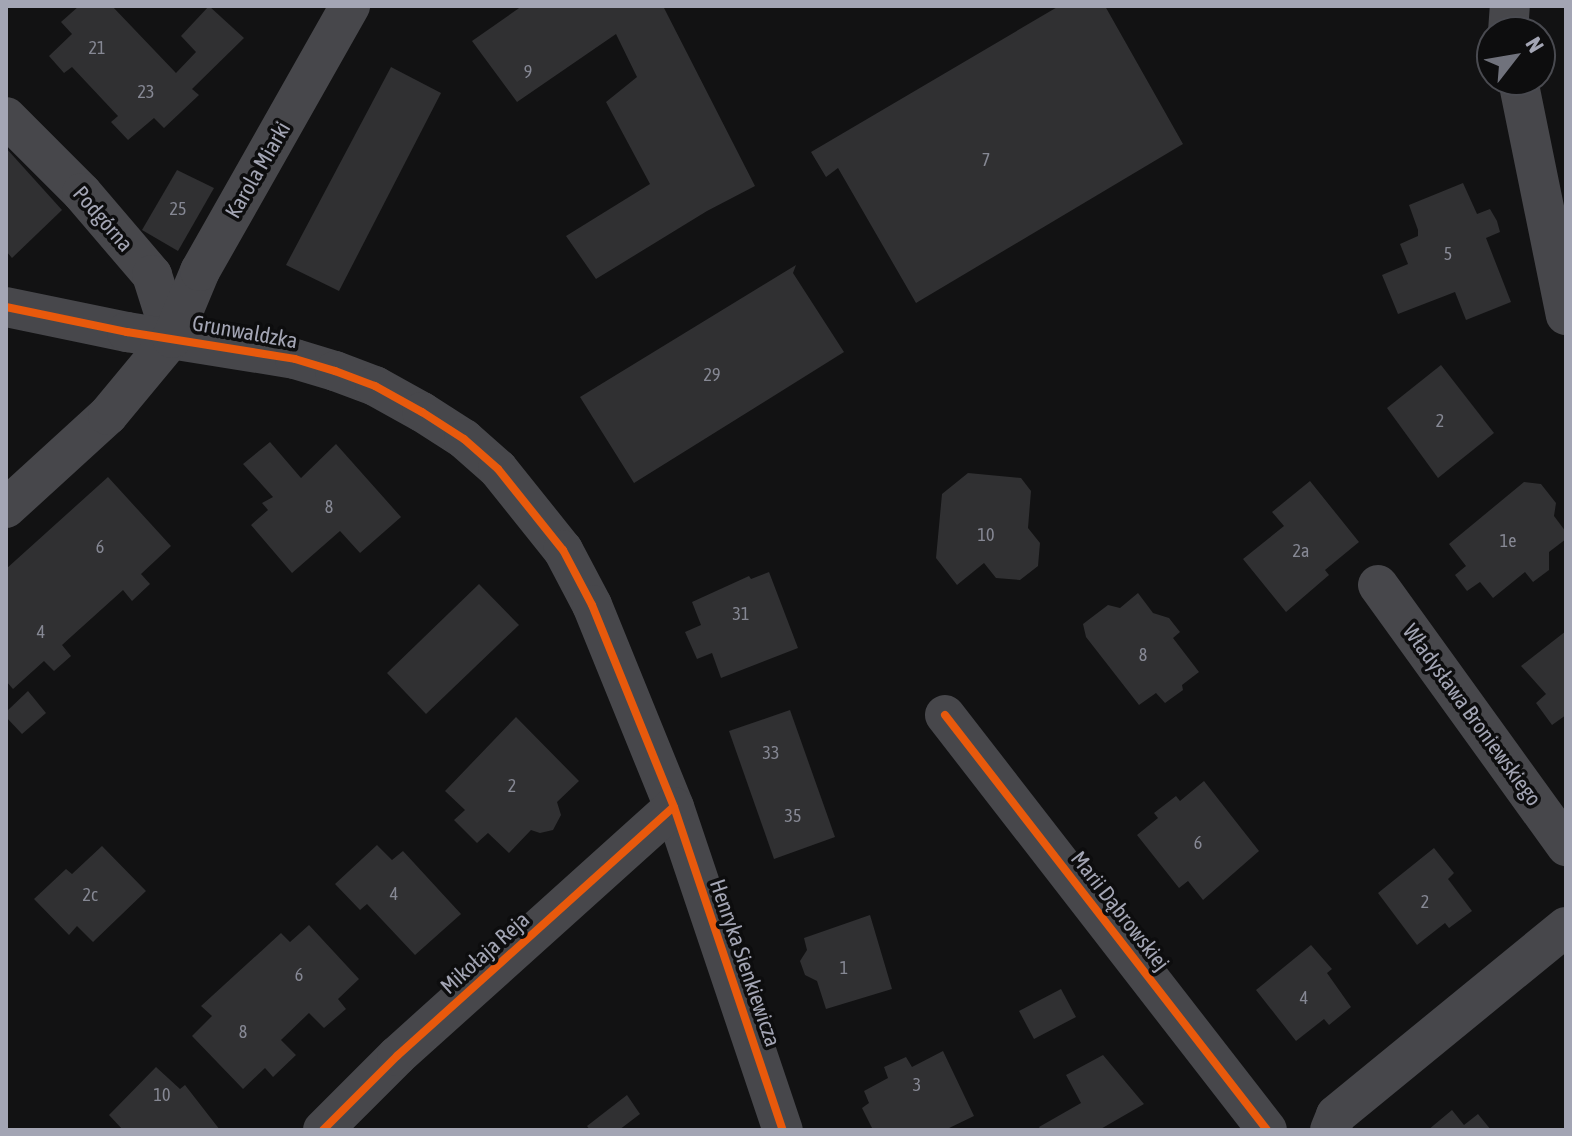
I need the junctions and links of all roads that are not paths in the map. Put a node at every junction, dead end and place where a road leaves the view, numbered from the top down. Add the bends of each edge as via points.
1 (350, 6) edge
2 (1521, 96) edge
3 (6, 117) edge
4 (6, 307) edge
5 (1566, 315) edge
6 (172, 338) junction
7 (6, 508) edge
8 (1378, 585) dead end
9 (945, 715) dead end
10 (674, 807) junction
11 (1565, 840) edge
12 (1566, 927) edge
13 (323, 1130) edge
14 (783, 1130) edge
15 (1267, 1130) edge
16 (1330, 1130) edge

1 - 6 street, Karola Miarki via 200,271
2 - 5 street
3 - 6 street, Podgórna via 82,193 152,275
4 - 6 street, Grunwaldzka
6 - 7 street, Karola Miarki via 108,415
6 - 10 street, Grunwaldzka via 295,359 375,386 464,439 498,469 563,550 592,605
8 - 11 street, Władysława Broniewskiego
9 - 15 street, Marii Dąbrowskiej
10 - 13 street, Mikołaja Reja via 397,1056
10 - 14 street, Henryka Sienkiewicza
12 - 16 street via 1336,1115

